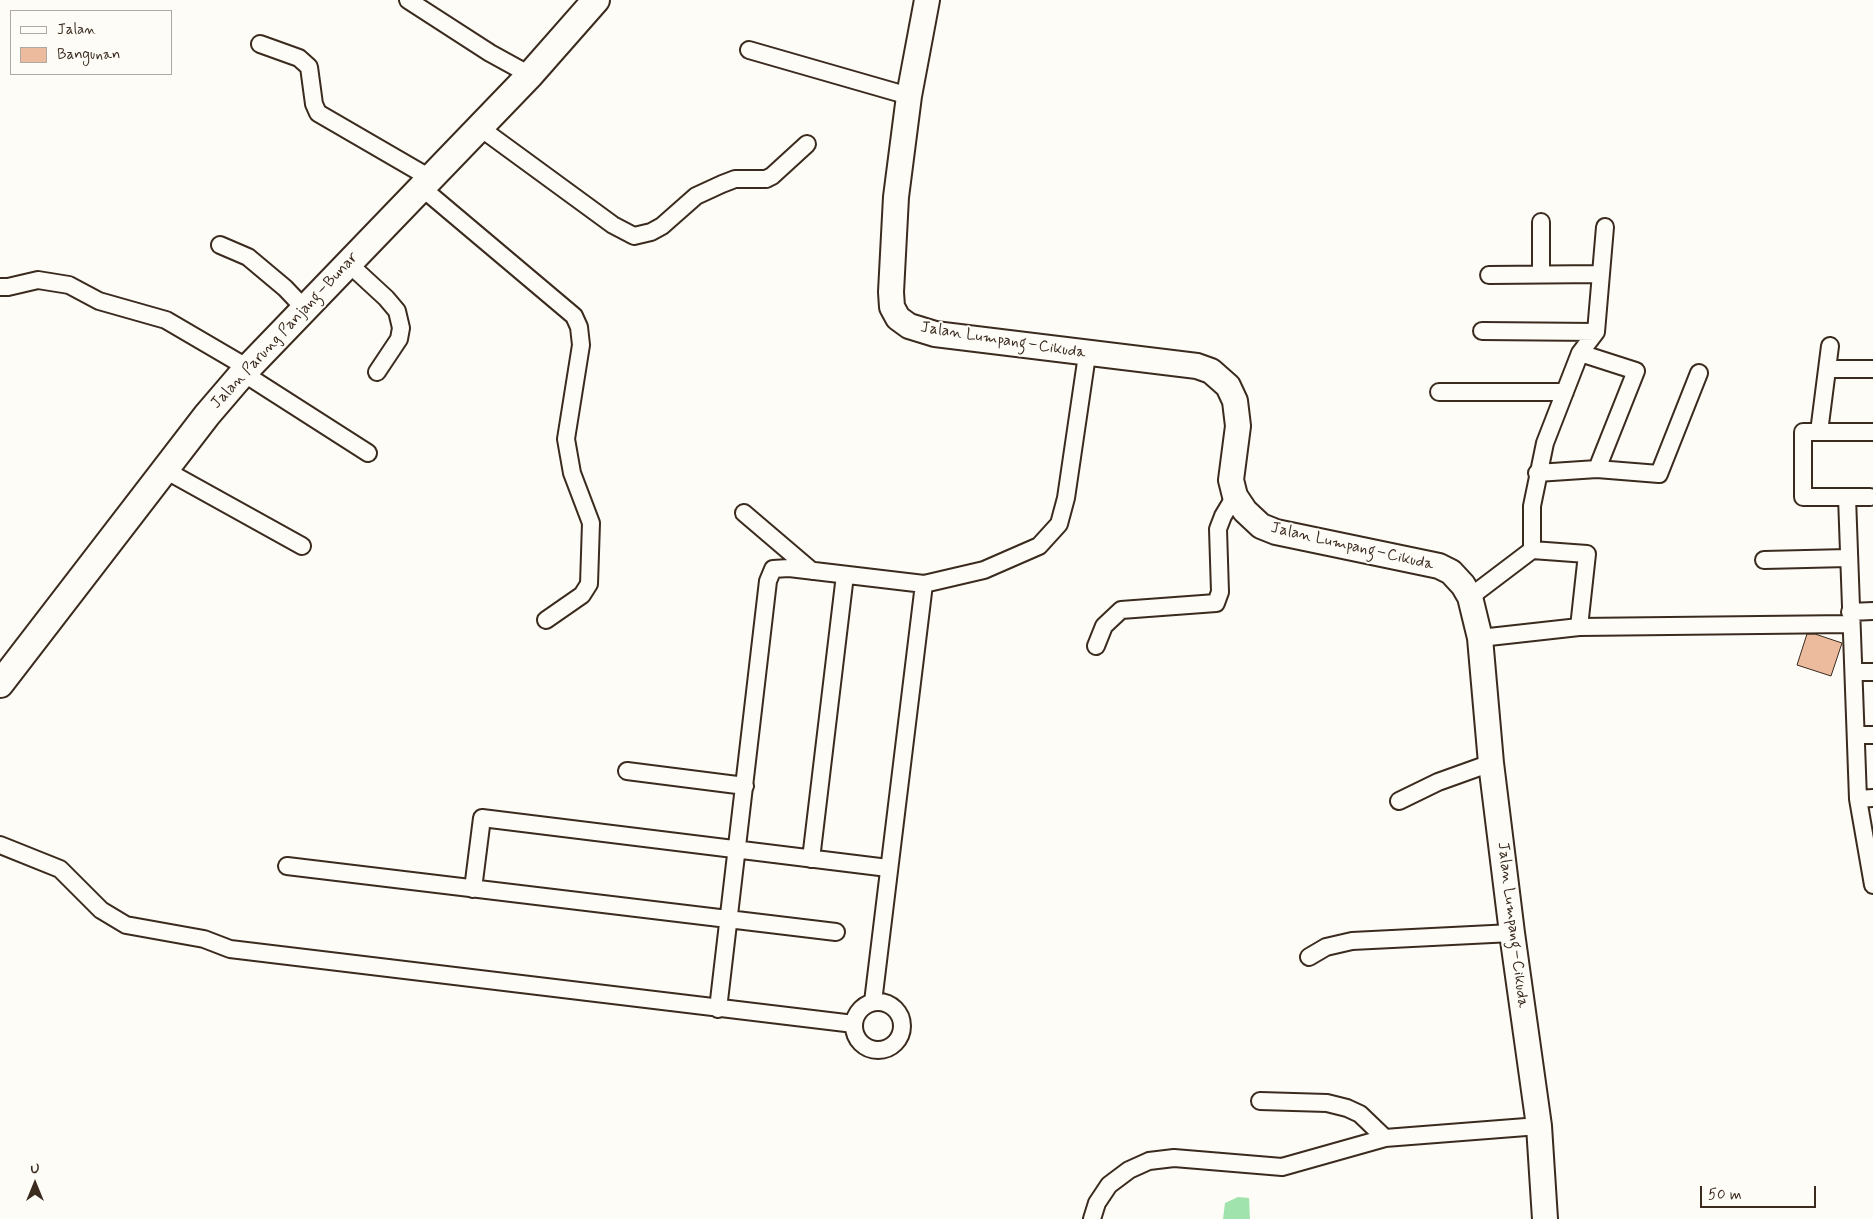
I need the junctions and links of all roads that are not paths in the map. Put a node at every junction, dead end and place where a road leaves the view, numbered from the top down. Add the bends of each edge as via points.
1 (408, 0) edge
2 (596, 0) edge
3 (927, 0) edge
4 (260, 44) dead end
5 (749, 50) dead end
6 (530, 74) junction
7 (910, 96) junction
8 (480, 127) junction
9 (807, 144) dead end
10 (426, 182) junction
11 (1541, 222) dead end
12 (1604, 226) dead end
13 (220, 245) dead end
14 (348, 263) junction
15 (1541, 274) junction
16 (1601, 274) junction
17 (1489, 275) dead end
18 (0, 286) edge
19 (304, 308) junction
20 (1482, 331) dead end
21 (1596, 332) junction
22 (1830, 346) dead end
23 (1580, 353) junction
24 (1087, 355) junction
25 (1827, 369) junction
26 (1873, 369) edge
27 (246, 371) junction
28 (376, 372) dead end
29 (1699, 373) dead end
30 (1439, 392) dead end
31 (1565, 392) junction
32 (1819, 432) junction
33 (1873, 432) edge
34 (368, 453) dead end
35 (1597, 469) junction
36 (165, 470) junction
37 (1537, 474) junction
38 (1235, 496) junction
39 (1847, 497) junction
40 (1870, 497) dead end
41 (744, 513) dead end
42 (302, 546) dead end
43 (1532, 550) junction
44 (1848, 558) junction
45 (1764, 560) dead end
46 (812, 571) junction
47 (845, 575) junction
48 (924, 584) junction
49 (1470, 597) junction
50 (1873, 611) edge
51 (1850, 618) junction
52 (546, 620) dead end
53 (1579, 627) junction
54 (1480, 638) junction
55 (1096, 646) dead end
56 (1855, 672) junction
57 (1873, 672) edge
58 (0, 684) edge
59 (1873, 734) edge
60 (1856, 735) junction
61 (1491, 763) junction
62 (627, 771) dead end
63 (744, 786) junction
64 (1866, 798) edge
65 (1399, 801) dead end
66 (0, 846) edge
67 (737, 849) junction
68 (811, 858) junction
69 (1870, 859) edge
70 (288, 866) dead end
71 (888, 868) junction
72 (1873, 885) edge
73 (473, 889) junction
74 (728, 919) junction
75 (836, 932) dead end
76 (1512, 933) junction
77 (1309, 957) dead end
78 (873, 1002) junction
79 (718, 1009) junction
80 (854, 1024) junction
81 (1260, 1101) dead end
82 (1539, 1126) junction
83 (1385, 1138) junction
84 (1092, 1219) edge
85 (1545, 1219) edge

1 - 6 street via 490,53
2 - 6 main road, Jalan Parung Panjang–Bunar
3 - 7 street, Jalan Lumpang–Cikuda
4 - 10 street via 299,58 309,66 318,113
5 - 7 street
6 - 8 main road, Jalan Parung Panjang–Bunar
7 - 24 street, Jalan Lumpang–Cikuda via 896,197 891,292 892,307 898,318 909,326 936,334
8 - 9 street via 613,225 634,236 662,226 696,196 722,184 735,179 766,179 772,176
8 - 10 main road, Jalan Parung Panjang–Bunar
10 - 14 main road, Jalan Parung Panjang–Bunar
10 - 52 street via 574,316 579,327 581,345 566,439 572,473 591,523 589,584 582,595
11 - 15 street
12 - 16 street
13 - 19 street via 248,257
14 - 19 main road, Jalan Parung Panjang–Bunar
14 - 28 street via 397,311 401,328 399,339
15 - 16 street
15 - 17 street
16 - 21 street
18 - 27 street via 38,280 69,285 99,301 166,320
19 - 27 main road, Jalan Parung Panjang–Bunar
20 - 21 street
21 - 23 street
22 - 25 street
23 - 31 street
23 - 35 street via 1636,371
24 - 38 street, Jalan Lumpang–Cikuda via 1197,366 1210,371 1228,386 1235,401 1238,426 1231,480
24 - 48 street via 1060,524 1039,546 1021,554 984,570
25 - 26 street
25 - 32 street
27 - 34 street
27 - 36 main road, Jalan Parung Panjang–Bunar
29 - 35 street via 1659,474
30 - 31 street
31 - 37 street
32 - 33 street
32 - 39 street via 1803,432 1803,497
35 - 37 street
36 - 42 street
36 - 58 main road, Jalan Parung Panjang–Bunar
37 - 43 street via 1532,506
38 - 49 street, Jalan Lumpang–Cikuda via 1261,526 1276,532 1439,566 1457,578
38 - 55 street via 1218,529 1220,592 1216,603 1121,610 1104,626
39 - 40 street
39 - 44 street
41 - 46 street
43 - 49 street
43 - 53 street via 1587,554
44 - 45 street
44 - 51 street
46 - 47 street
46 - 63 street via 773,569 768,582
47 - 48 street
47 - 68 street
48 - 71 street
49 - 54 street, Jalan Lumpang–Cikuda
50 - 51 street
51 - 53 street via 1688,626
51 - 56 street
53 - 54 street
54 - 61 street, Jalan Lumpang–Cikuda
56 - 57 street
56 - 60 street
59 - 60 street
60 - 64 street
61 - 65 street via 1438,782
61 - 76 street, Jalan Lumpang–Cikuda
62 - 63 street
63 - 67 street
64 - 69 street
66 - 79 street via 60,869 101,910 126,925 204,939 230,948
67 - 68 street
67 - 73 street via 482,818
67 - 74 street
68 - 71 street
69 - 72 street
70 - 73 street
71 - 78 street
73 - 74 street
74 - 75 street
74 - 79 street
76 - 77 street via 1352,941 1326,947
76 - 82 street, Jalan Lumpang–Cikuda
78 - 80 street via 859,1010
78 - 80 street via 896,1008 903,1023 899,1039 886,1049 870,1049 858,1039
79 - 80 street
81 - 83 street via 1327,1103 1347,1108 1360,1114
82 - 83 street
82 - 85 street, Jalan Lumpang–Cikuda
83 - 84 street via 1282,1167 1174,1158 1149,1161 1109,1185 1097,1203

